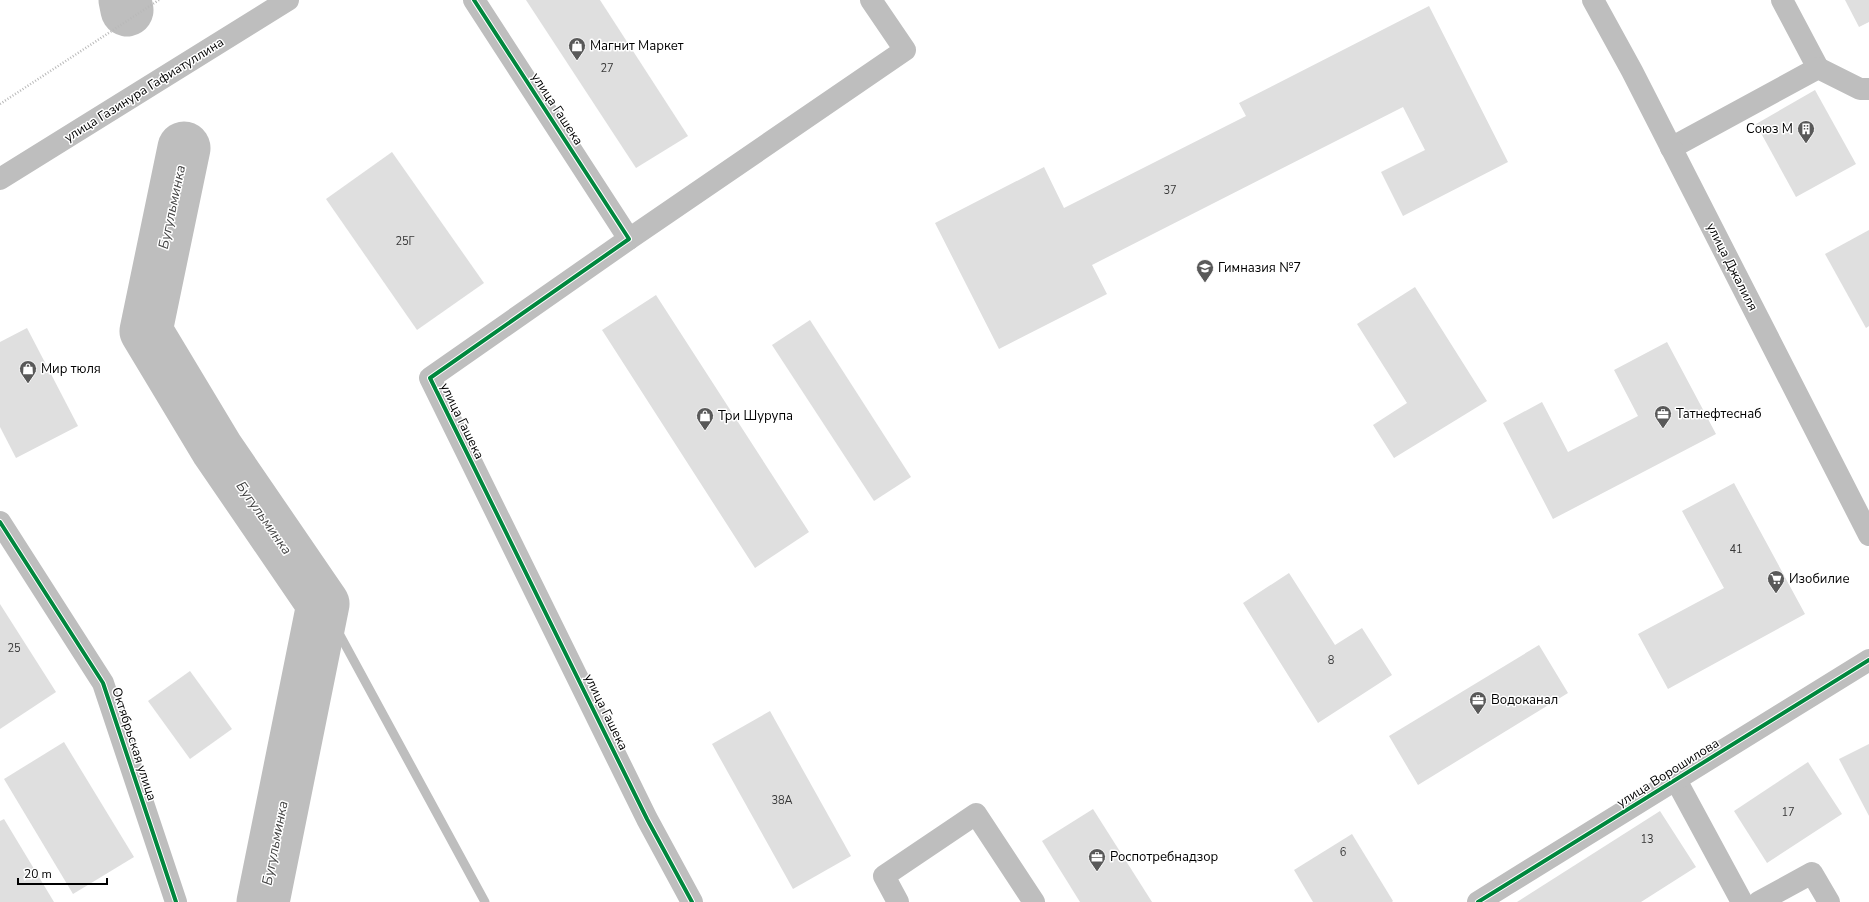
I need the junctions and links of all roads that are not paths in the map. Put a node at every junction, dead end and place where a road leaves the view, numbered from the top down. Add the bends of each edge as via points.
1 (288, 0) edge
2 (474, 0) edge
3 (871, 0) edge
4 (1594, 0) edge
5 (1782, 0) edge
6 (1818, 68) junction
7 (1869, 89) edge
8 (1671, 148) junction
9 (0, 179) edge
10 (629, 239) junction
11 (0, 522) edge
12 (1869, 535) edge
13 (1869, 660) edge
14 (1676, 780) junction
15 (176, 902) edge
16 (692, 902) edge
17 (898, 902) edge
18 (1034, 902) edge
19 (1478, 902) edge
20 (1742, 902) edge
21 (1759, 902) edge
22 (1829, 902) edge

1 - 9 street, улица Газинура Гафиатуллина
2 - 10 street, улица Гашека
3 - 10 street via 905,50
4 - 8 street, улица Джалиля
5 - 6 street
6 - 7 street via 1860,89
6 - 8 street
8 - 12 street, улица Джалиля
10 - 16 street, улица Гашека via 430,378 647,819
11 - 15 street, Октябрьская улица via 103,683
13 - 14 street, улица Ворошилова
14 - 19 street, улица Ворошилова
14 - 20 street
17 - 18 street via 884,876 976,814
21 - 22 street via 1812,873

